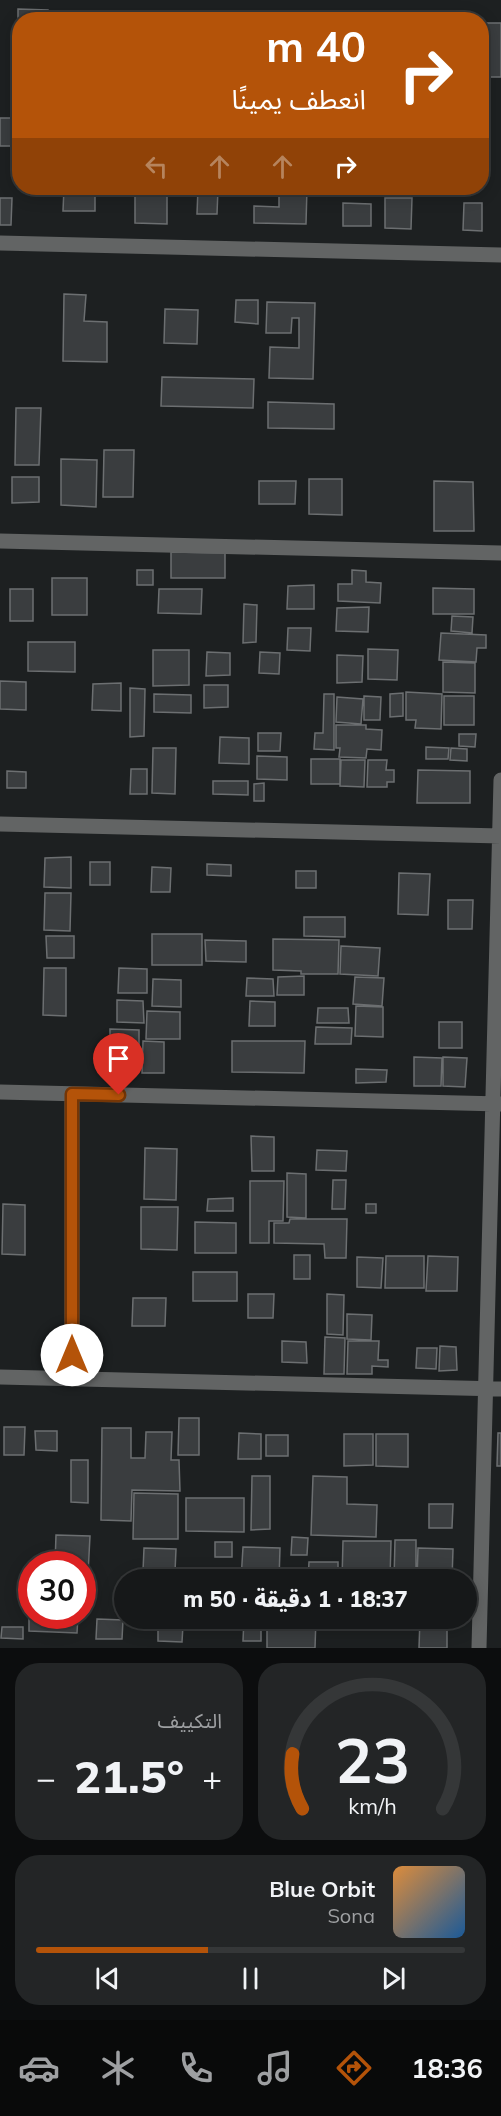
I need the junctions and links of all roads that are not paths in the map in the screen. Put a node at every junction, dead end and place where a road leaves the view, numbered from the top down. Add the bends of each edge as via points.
1 (0, 243) edge
2 (501, 255) edge
3 (0, 541) edge
4 (501, 553) edge
5 (501, 780) edge
6 (0, 824) edge
7 (500, 836) edge
8 (0, 1092) edge
9 (72, 1094) junction
10 (497, 1104) edge
11 (0, 1377) edge
12 (72, 1379) junction
13 (493, 1389) edge
14 (479, 1648) edge

1 - 2 street
3 - 4 street
5 - 7 street
6 - 7 street
7 - 10 street
8 - 9 street
9 - 10 street
9 - 12 street
10 - 13 street
11 - 12 street
12 - 13 street
13 - 14 street

